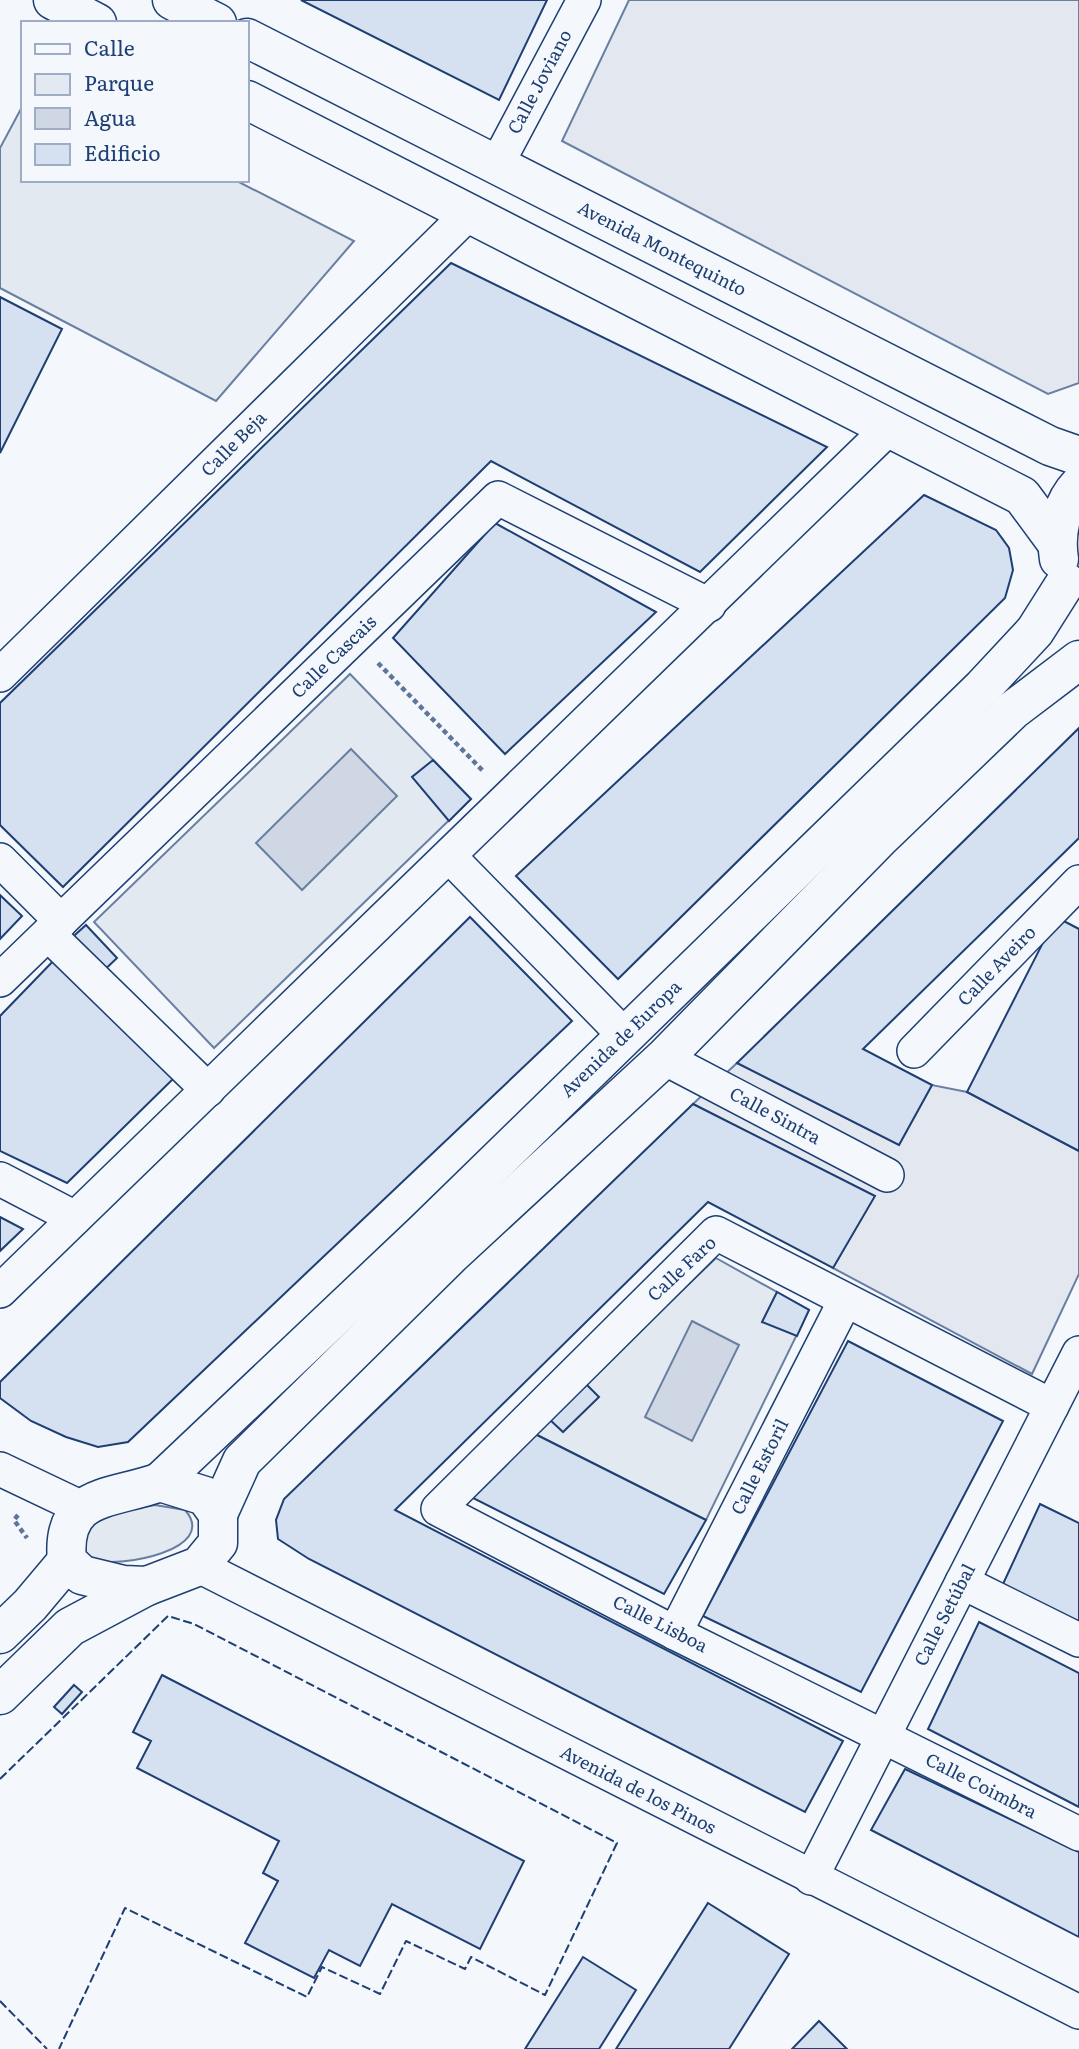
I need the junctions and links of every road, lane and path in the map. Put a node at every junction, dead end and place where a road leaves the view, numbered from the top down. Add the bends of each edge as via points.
1 (53, 0) edge
2 (172, 0) edge
3 (584, 0) edge
4 (93, 21) edge
5 (213, 21) edge
6 (248, 39) edge
7 (248, 101) edge
8 (497, 164) junction
9 (468, 214) junction
10 (889, 428) junction
11 (1079, 456) edge
12 (1079, 485) edge
13 (1056, 542) junction
14 (1072, 592) edge
15 (709, 605) junction
16 (354, 638) junction
17 (1079, 660) edge
18 (0, 675) edge
19 (509, 798) junction
20 (449, 856) junction
21 (0, 860) edge
22 (1074, 896) edge
23 (54, 928) junction
24 (0, 980) edge
25 (624, 1035) junction
26 (914, 1051) dead end
27 (664, 1058) junction
28 (208, 1090) junction
29 (887, 1175) dead end
30 (0, 1179) edge
31 (75, 1218) junction
32 (0, 1291) edge
33 (845, 1301) junction
34 (1079, 1353) edge
35 (1052, 1406) junction
36 (0, 1469) edge
37 (160, 1482) junction
38 (82, 1508) junction
39 (438, 1508) joint
40 (219, 1514) junction
41 (67, 1561) junction
42 (199, 1566) junction
43 (962, 1582) junction
44 (147, 1586) junction
45 (675, 1633) junction
46 (0, 1634) edge
47 (1079, 1640) edge
48 (0, 1695) edge
49 (883, 1737) junction
50 (1079, 1835) edge
51 (811, 1878) junction
52 (1079, 2012) edge

1 - 4 main road
2 - 5 main road
3 - 8 street, Calle Joviano
6 - 8 main road, Avenida Montequinto
7 - 9 main road
8 - 11 main road, Avenida Montequinto via 1050,446
9 - 10 main road
9 - 18 street, Calle Beja
10 - 13 main road via 1022,496
10 - 15 street
12 - 13 main road via 1068,497
13 - 14 main road
14 - 25 main road, Avenida de Europa via 983,687
15 - 16 street, Calle Cascais via 498,498
15 - 19 street
16 - 19 path
16 - 23 street, Calle Cascais
17 - 27 main road via 995,728 882,836
19 - 20 street
20 - 25 street
20 - 28 street
21 - 23 street
22 - 26 street, Calle Aveiro
23 - 24 street, Calle Cascais
23 - 28 street
25 - 37 main road, Avenida de Europa
27 - 29 street, Calle Sintra
27 - 40 main road via 461,1245 242,1461
28 - 31 street
30 - 31 street
31 - 32 street
33 - 35 street, Calle Faro
33 - 39 street, Calle Faro via 716,1233
33 - 45 street, Calle Estoril
34 - 35 street, Calle Setúbal
35 - 43 street, Calle Setúbal
36 - 38 street
37 - 38 main road via 103,1497
37 - 40 main road via 205,1496
38 - 41 main road via 69,1523
39 - 45 street, Calle Lisboa
40 - 42 main road via 218,1543
41 - 44 main road via 82,1575 101,1582
41 - 46 main road
42 - 44 main road
42 - 51 street, Avenida de los Pinos
43 - 47 street
43 - 49 street, Calle Setúbal
44 - 48 main road via 70,1627
45 - 49 street, Calle Lisboa
49 - 50 street, Calle Coimbra
49 - 51 street, Calle Setúbal
51 - 52 street, Avenida de los Pinos

